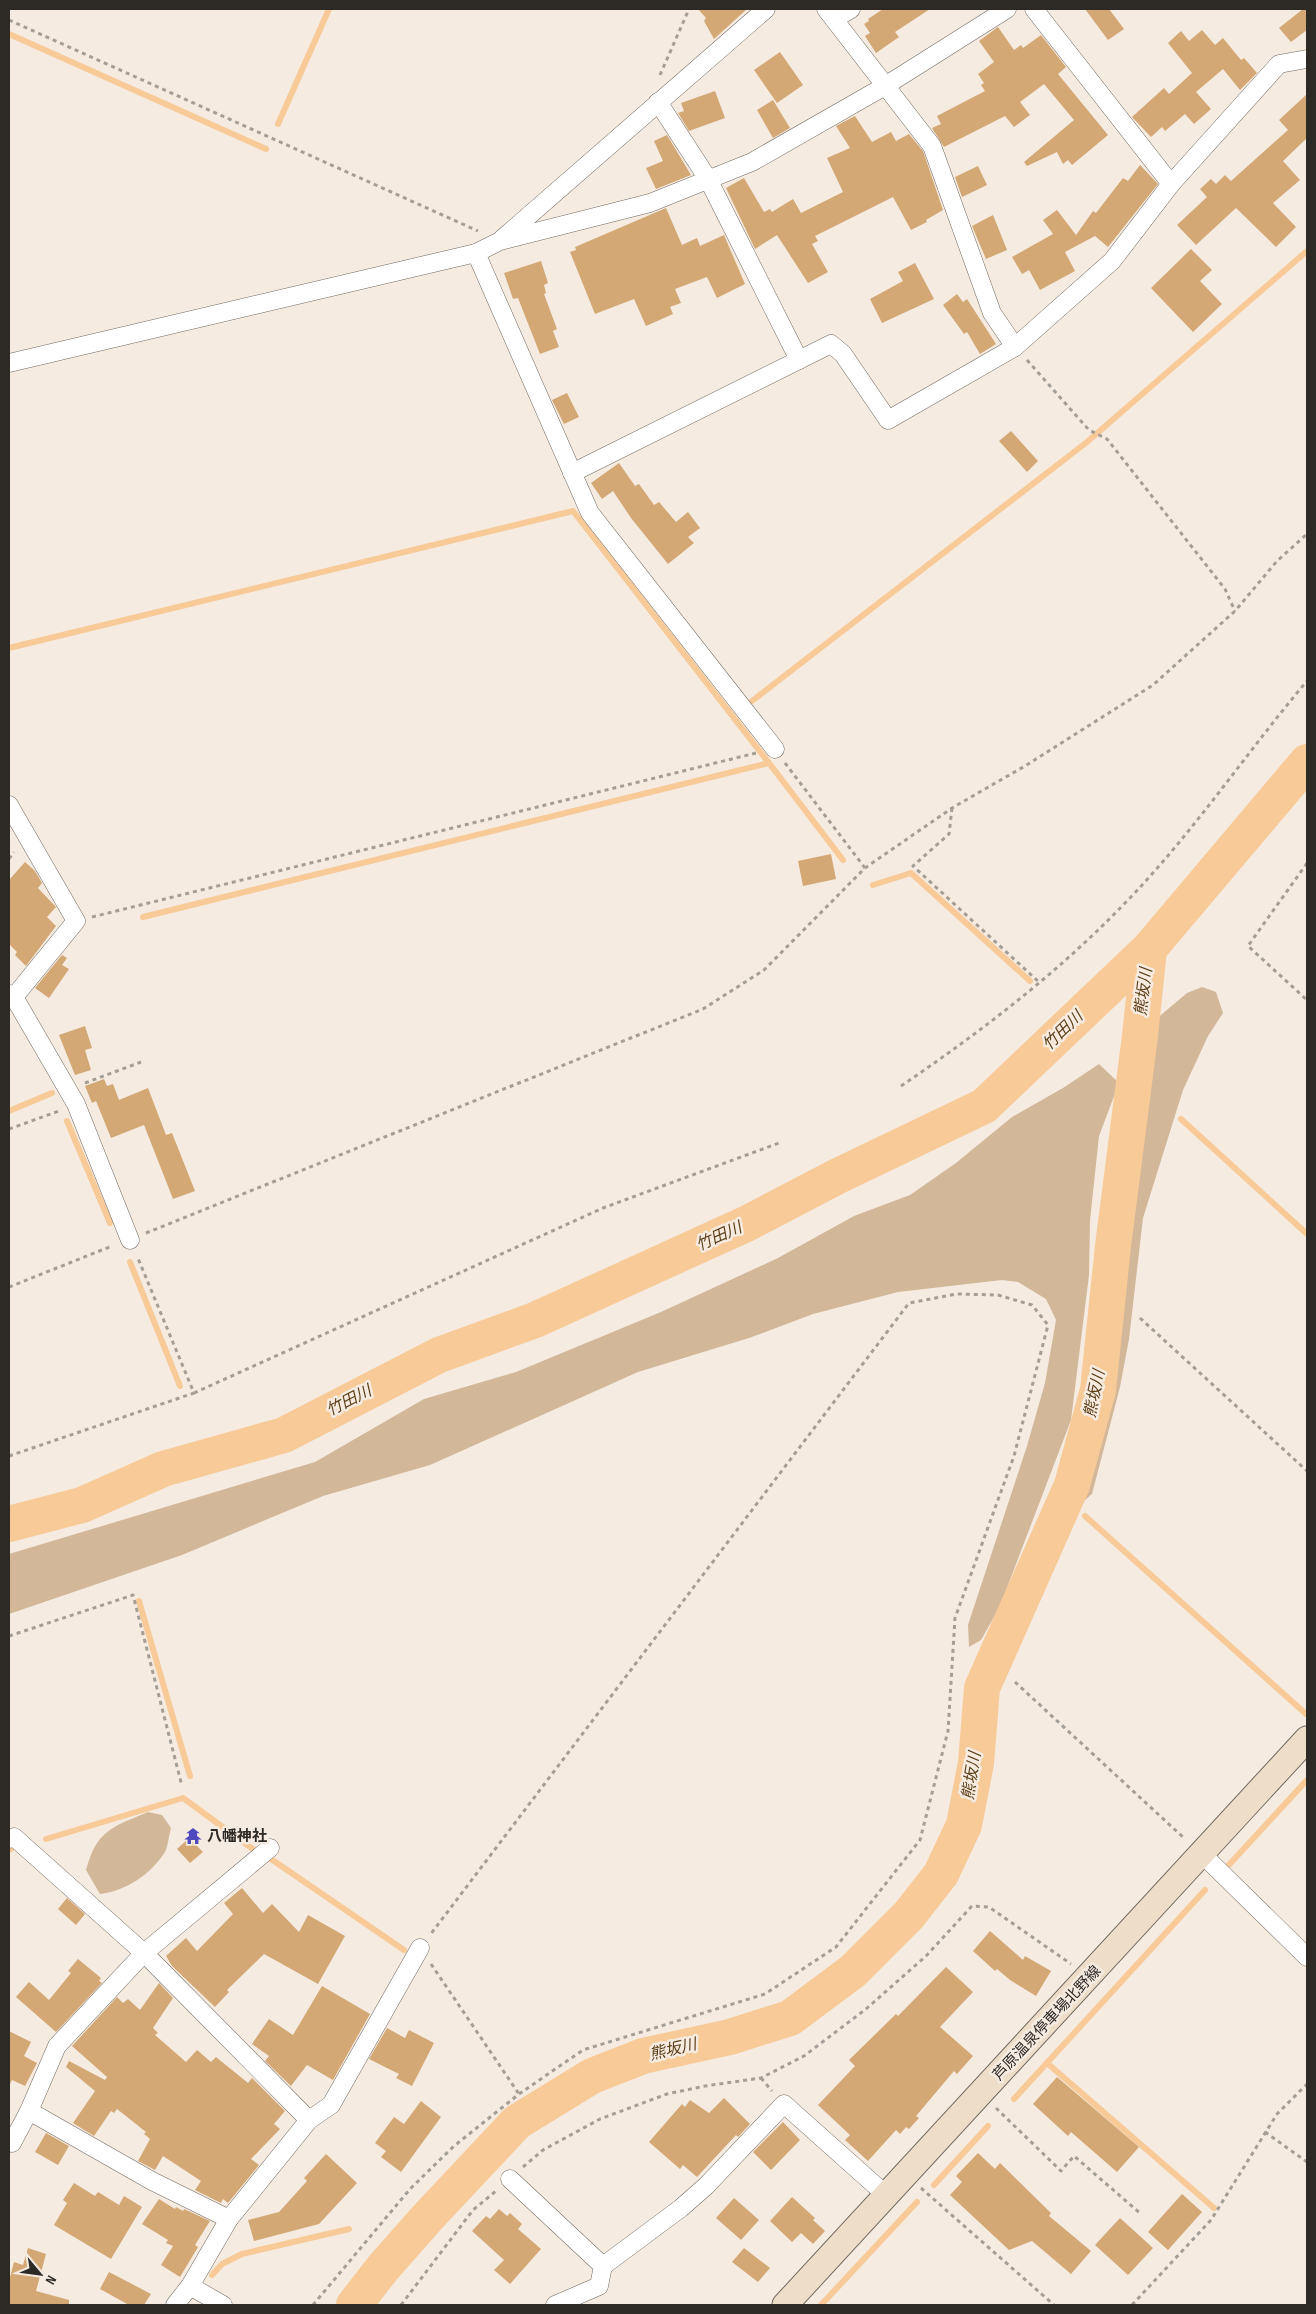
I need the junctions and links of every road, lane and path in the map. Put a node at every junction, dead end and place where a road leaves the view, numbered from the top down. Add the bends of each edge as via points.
1 (689, 9) edge
2 (766, 9) edge
3 (851, 9) edge
4 (1007, 9) edge
5 (1034, 9) edge
6 (830, 14) edge
7 (9, 20) edge
8 (1307, 59) edge
9 (658, 79) dead end
10 (885, 86) junction
11 (658, 102) junction
12 (708, 179) junction
13 (1171, 184) junction
14 (500, 241) junction
15 (476, 253) junction
16 (1015, 347) junction
17 (799, 360) junction
18 (9, 364) edge
19 (572, 473) junction
20 (1307, 534) edge
21 (1235, 611) junction
22 (1307, 681) edge
23 (774, 749) junction
24 (9, 805) edge
25 (952, 808) junction
26 (1307, 863) edge
27 (865, 868) junction
28 (76, 921) junction
29 (1040, 983) junction
30 (12, 996) edge
31 (1307, 1000) edge
32 (141, 1062) dead end
33 (901, 1086) dead end
34 (72, 1097) junction
35 (9, 1129) edge
36 (779, 1143) dead end
37 (130, 1240) junction
38 (9, 1287) edge
39 (1140, 1318) dead end
40 (194, 1393) junction
41 (9, 1456) edge
42 (1307, 1471) edge
43 (9, 1636) edge
44 (1015, 1682) dead end
45 (1307, 1739) edge
46 (182, 1786) dead end
47 (9, 1839) edge
48 (270, 1848) dead end
49 (1202, 1854) junction
50 (420, 1948) junction
51 (144, 1953) junction
52 (1307, 1957) edge
53 (1090, 1977) junction
54 (1307, 2084) edge
55 (519, 2094) junction
56 (981, 2094) junction
57 (29, 2111) junction
58 (309, 2120) junction
59 (1265, 2132) junction
60 (9, 2142) edge
61 (1307, 2162) edge
62 (906, 2174) junction
63 (510, 2179) junction
64 (886, 2195) junction
65 (1141, 2214) dead end
66 (229, 2219) junction
67 (602, 2266) junction
68 (190, 2286) junction
69 (175, 2305) edge
70 (223, 2305) edge
71 (312, 2305) edge
72 (401, 2305) edge
73 (555, 2305) edge
74 (785, 2305) edge
75 (1054, 2305) edge
76 (1132, 2305) edge

1 - 9 path
2 - 11 street
3 - 6 street
4 - 10 street
5 - 13 street
6 - 10 street
7 - 14 path
8 - 13 street via 1280,64
10 - 12 street via 752,162
10 - 16 street via 932,146 992,313
11 - 12 street
11 - 14 street
12 - 14 street via 650,203
12 - 17 street
13 - 16 street via 1112,261
14 - 15 street
15 - 18 street
15 - 19 street
16 - 17 street via 888,420 843,354 831,344
16 - 21 path via 1089,430 1107,439 1225,589
17 - 19 street
19 - 23 street via 590,513
20 - 21 path via 1277,561
21 - 25 path via 1153,685
22 - 29 path via 1175,847 1127,901
23 - 27 path
23 - 28 path
24 - 28 street
25 - 27 path
25 - 29 path via 949,834 913,866
26 - 31 path via 1248,946
27 - 37 path via 764,970 703,1009
28 - 30 street
29 - 33 path via 970,1038
30 - 34 street
32 - 34 path
34 - 35 path
34 - 37 street
36 - 40 path via 603,1208
37 - 38 path
37 - 40 path
39 - 42 path
40 - 41 path
43 - 46 path via 133,1595
44 - 49 path
45 - 49 main road, 芦原温泉停車場北野線
47 - 51 street via 14,1837
48 - 51 street
49 - 52 street
49 - 53 main road, 芦原温泉停車場北野線
50 - 55 path
50 - 55 path via 910,1303 957,1294 998,1295 1032,1305 1048,1324 1014,1456 955,1618 948,1731 920,1840 836,1947 765,1994 583,2050
50 - 58 street via 330,2105
51 - 57 street via 57,2046
51 - 58 street
53 - 56 main road, 芦原温泉停車場北野線
53 - 63 path via 989,1907 972,1906 926,1956 866,2009 804,2056 761,2078 667,2094 600,2119 543,2150
54 - 59 path via 1277,2114
55 - 71 path via 454,2146 410,2190
56 - 62 main road, 芦原温泉停車場北野線
56 - 65 path via 1060,2171 1074,2156
57 - 60 street via 12,2143
57 - 66 street via 152,2181
58 - 66 street
59 - 61 path
59 - 76 path via 1211,2220
62 - 64 main road, 芦原温泉停車場北野線
62 - 75 path
63 - 67 street
63 - 72 path via 473,2210
64 - 67 street via 784,2104 706,2186
64 - 74 main road, 芦原温泉停車場北野線
66 - 68 street
67 - 73 street via 599,2286
68 - 69 street
68 - 70 street

